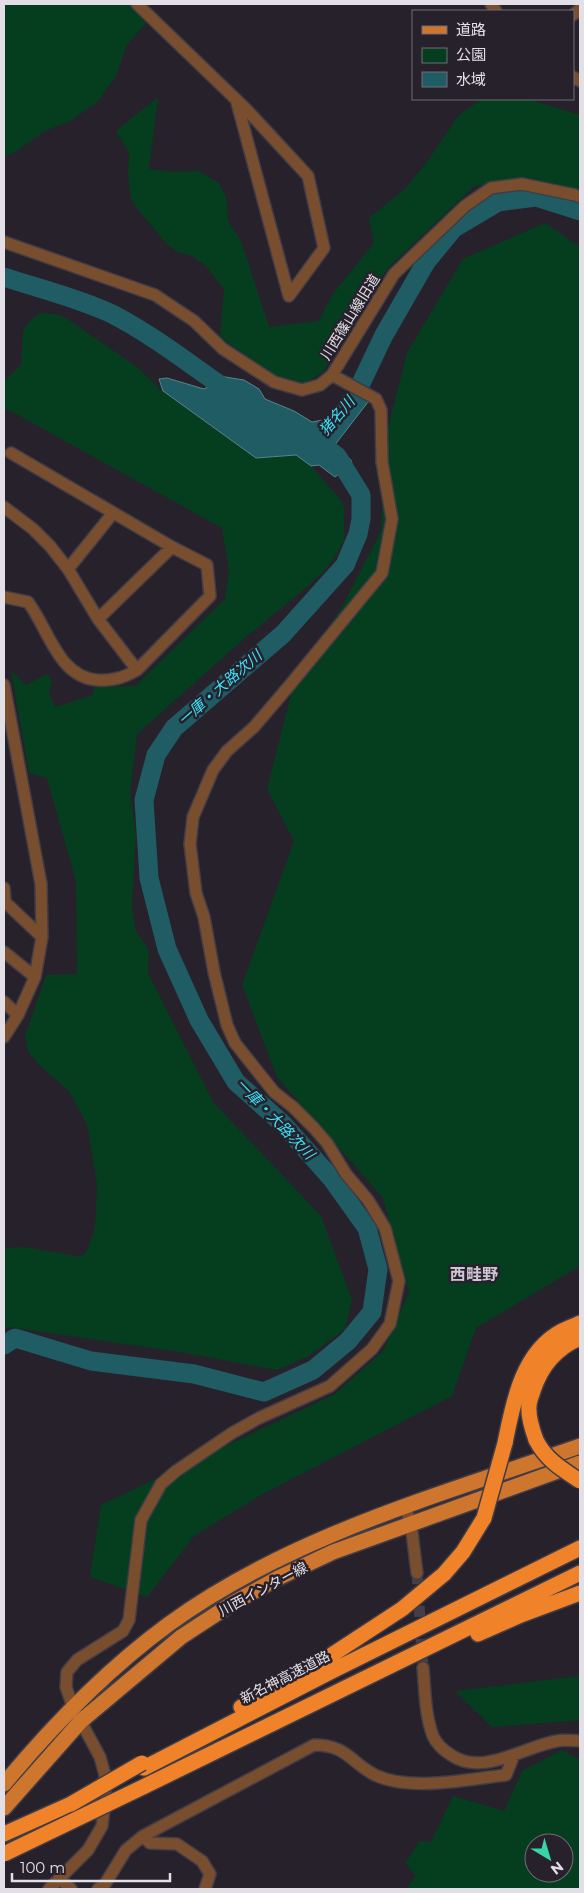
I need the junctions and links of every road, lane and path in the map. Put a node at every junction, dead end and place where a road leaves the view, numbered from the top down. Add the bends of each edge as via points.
1 (137, 4) edge
2 (236, 99) junction
3 (580, 197) edge
4 (4, 242) edge
5 (335, 377) junction
6 (11, 453) dead end
7 (4, 508) edge
8 (113, 513) junction
9 (172, 547) junction
10 (68, 569) junction
11 (4, 597) edge
12 (98, 619) junction
13 (137, 670) junction
14 (4, 685) edge
15 (4, 888) edge
16 (4, 902) edge
17 (42, 937) junction
18 (4, 952) edge
19 (35, 978) junction
20 (4, 1002) edge
21 (18, 1015) junction
22 (4, 1037) edge
23 (580, 1323) edge
24 (580, 1338) edge
25 (580, 1446) edge
26 (580, 1463) edge
27 (580, 1481) edge
28 (405, 1507) junction
29 (411, 1524) junction
30 (580, 1548) edge
31 (417, 1573) tunnel mouth
32 (580, 1573) edge
33 (580, 1593) edge
34 (435, 1644) junction
35 (423, 1668) tunnel mouth
36 (73, 1706) junction
37 (81, 1721) junction
38 (580, 1741) edge
39 (514, 1755) junction
40 (143, 1765) junction
41 (4, 1784) edge
42 (4, 1808) edge
43 (4, 1834) edge
44 (143, 1836) junction
45 (4, 1854) edge
46 (60, 1879) junction
47 (49, 1889) edge
48 (71, 1889) edge
49 (98, 1889) edge
50 (205, 1889) edge

1 - 2 street
2 - 2 street via 308,176 324,248 289,296
3 - 5 street, 川西篠山線旧道 via 522,184 491,188 465,206 394,274
4 - 5 street, 川西篠山線旧道 via 155,295 194,321 223,349 274,382 302,390
5 - 36 street via 376,399 381,410 382,462 392,518 382,573 254,728 227,751 213,770 193,817 190,844 196,893 227,1025 235,1043 274,1092 327,1143 346,1174 368,1200 385,1228 399,1282 390,1324 372,1348 330,1386 232,1433 161,1484 141,1520 130,1620 122,1631 77,1660 67,1672 66,1687
6 - 8 street
7 - 10 street via 33,529
8 - 9 street
8 - 10 street
9 - 12 street
9 - 13 street via 207,565 210,596
10 - 12 street
11 - 13 street via 28,602 63,660 78,674 93,680 113,680
12 - 13 street
14 - 17 street via 41,884
15 - 16 street
16 - 17 street
17 - 19 street
18 - 19 street
19 - 21 street
20 - 21 street
21 - 22 street
23 - 40 highway, bridge via 561,1331 544,1344 522,1376 484,1518 463,1552 444,1574 402,1608 324,1660
24 - 27 highway, bridge via 552,1356 538,1376 529,1405 530,1423 541,1450 554,1464
25 - 28 main road, 川西インター線
26 - 29 main road, 川西インター線
28 - 29 street
28 - 36 main road, 川西インター線 via 320,1540 223,1590 122,1660
29 - 31 street
29 - 37 main road, 川西インター線 via 333,1552 233,1602 181,1637
30 - 40 highway, 新名神高速道路
32 - 34 highway
33 - 34 highway via 465,1640
34 - 45 highway, bridge
35 - 39 street via 430,1724 441,1749 468,1762
36 - 37 street
36 - 41 main road, 川西インター線
37 - 42 main road, 川西インター線
37 - 46 street via 100,1757 105,1775 102,1826 88,1850
38 - 39 street via 558,1740
39 - 44 street via 506,1775 425,1783 376,1775 339,1748 314,1745
40 - 43 highway, bridge via 71,1804
44 - 49 street via 126,1850
44 - 50 street via 150,1843 177,1844 202,1861 210,1874
46 - 47 street
46 - 48 street

